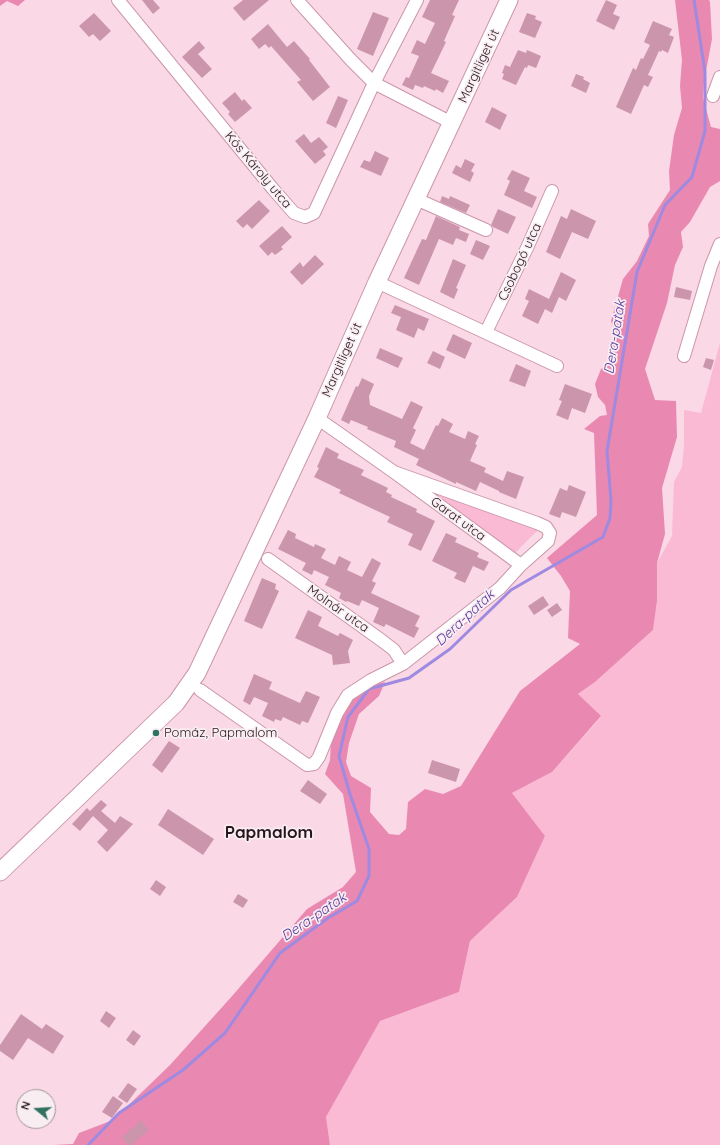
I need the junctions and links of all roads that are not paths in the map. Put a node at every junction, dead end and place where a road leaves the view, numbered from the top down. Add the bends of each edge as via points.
1 (118, 0) edge
2 (297, 0) edge
3 (417, 0) edge
4 (509, 0) edge
5 (720, 77) edge
6 (374, 83) junction
7 (713, 96) dead end
8 (452, 123) junction
9 (552, 191) dead end
10 (416, 199) junction
11 (486, 230) dead end
12 (720, 244) edge
13 (377, 282) junction
14 (486, 332) junction
15 (684, 356) dead end
16 (558, 366) dead end
17 (316, 418) junction
18 (394, 472) junction
19 (268, 559) dead end
20 (521, 566) junction
21 (403, 664) junction
22 (200, 690) dead end
23 (0, 872) edge

1 - 6 street, Kós Károly utca via 277,194 294,213 305,217 314,213
2 - 6 street
3 - 6 street, Kós Károly utca
4 - 8 main road, Margitliget út
5 - 7 street
6 - 8 street
8 - 10 main road, Margitliget út
9 - 14 street, Csobogó utca
10 - 11 street
10 - 13 main road, Margitliget út
12 - 15 street
13 - 14 street
13 - 17 main road, Margitliget út
14 - 16 street
17 - 18 street, Garat utca
17 - 23 main road, Margitliget út via 207,655 190,685 165,714
18 - 20 street, Garat utca
18 - 20 street, Garat utca via 546,528 550,533 548,541
19 - 21 street, Molnár utca via 394,650
20 - 21 street via 500,588
21 - 22 street via 371,680 348,696 336,713 314,764 307,764

